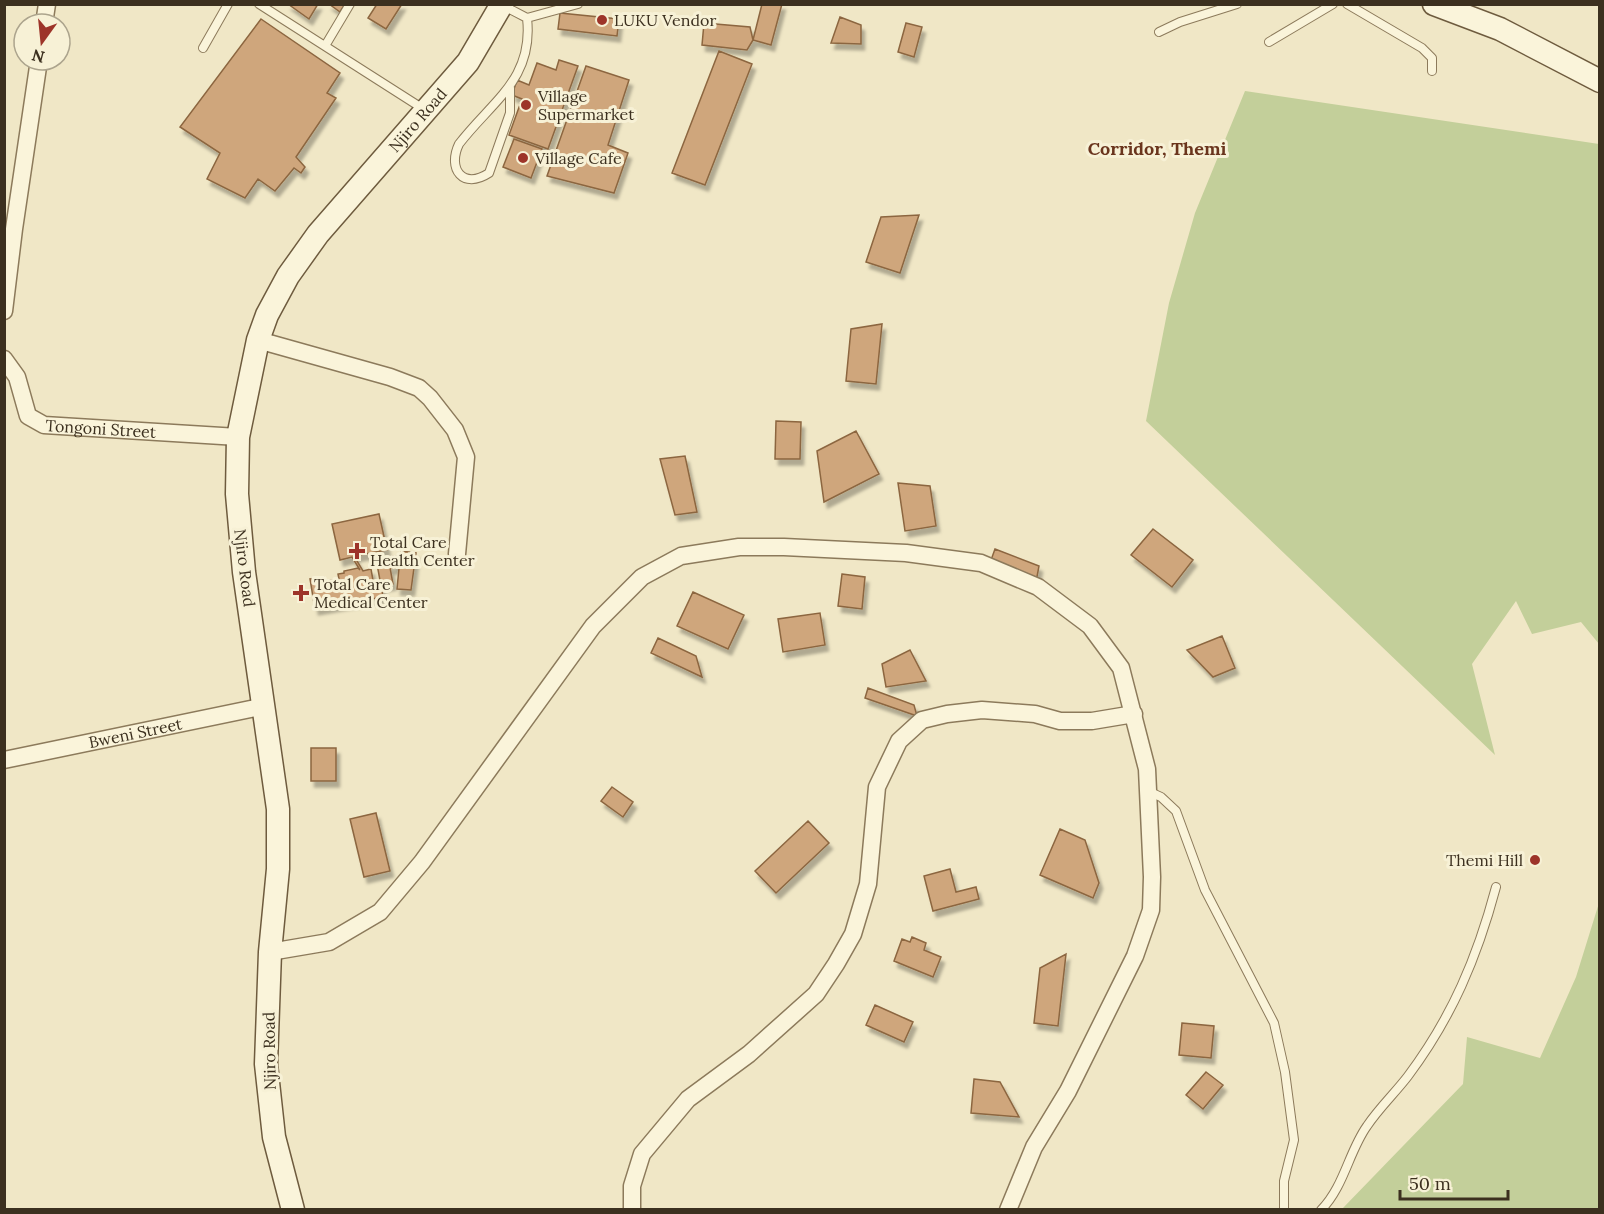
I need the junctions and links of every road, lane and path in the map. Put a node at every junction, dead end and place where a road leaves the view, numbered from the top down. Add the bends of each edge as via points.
1 (228, 4) edge
2 (259, 4) edge
3 (350, 4) edge
4 (578, 4) edge
5 (1237, 4) edge
6 (1333, 4) edge
7 (1347, 4) edge
8 (1434, 4) edge
9 (502, 5) edge
10 (527, 18) junction
11 (1159, 32) dead end
12 (1269, 42) dead end
13 (325, 46) junction
14 (203, 48) dead end
15 (1432, 71) dead end
16 (37, 72) edge
17 (1599, 81) edge
18 (510, 88) junction
19 (425, 111) junction
20 (4, 311) edge
21 (258, 340) junction
22 (4, 359) edge
23 (238, 437) junction
24 (457, 554) dead end
25 (265, 706) junction
26 (1134, 714) junction
27 (4, 760) edge
28 (1148, 790) junction
29 (1496, 887) dead end
30 (270, 952) junction
31 (293, 1209) edge
32 (632, 1209) edge
33 (1008, 1209) edge
34 (1284, 1209) edge
35 (1321, 1209) edge

1 - 14 lane
2 - 13 lane
3 - 13 lane
4 - 10 lane
5 - 11 lane
6 - 12 lane
7 - 15 lane via 1422,48 1432,58
8 - 17 street via 1500,29
9 - 10 lane
9 - 19 street, Njiro Road via 468,62
10 - 18 lane via 526,51
13 - 19 lane
16 - 20 street
18 - 18 lane via 459,144 454,153 459,174 471,180 489,173 510,113
19 - 21 street, Njiro Road via 318,234 283,286
21 - 23 street, Njiro Road
21 - 24 street via 390,376 419,388 430,398 455,430 466,458
22 - 23 street, Tongoni Street via 17,377 28,416 44,425
23 - 25 street, Njiro Road via 237,494 244,572
25 - 27 street, Bweni Street
25 - 30 street, Njiro Road via 278,809 278,869
26 - 28 street
26 - 30 street via 1121,668 1090,626 1038,587 981,563 784,547 739,547 681,556 642,577 593,626 422,862 380,912 329,942
26 - 32 street via 1060,722 1035,714 982,710 947,714 922,720 899,741 878,787 868,884 853,934 836,964 816,994 749,1054 688,1100 642,1154 632,1186
28 - 33 street via 1150,910 1135,956 1068,1091 1034,1147
28 - 34 lane via 1176,810 1205,890 1274,1023 1294,1140 1284,1181
29 - 35 lane via 1461,992 1408,1076 1366,1127
30 - 31 street, Njiro Road via 266,1064 274,1137

